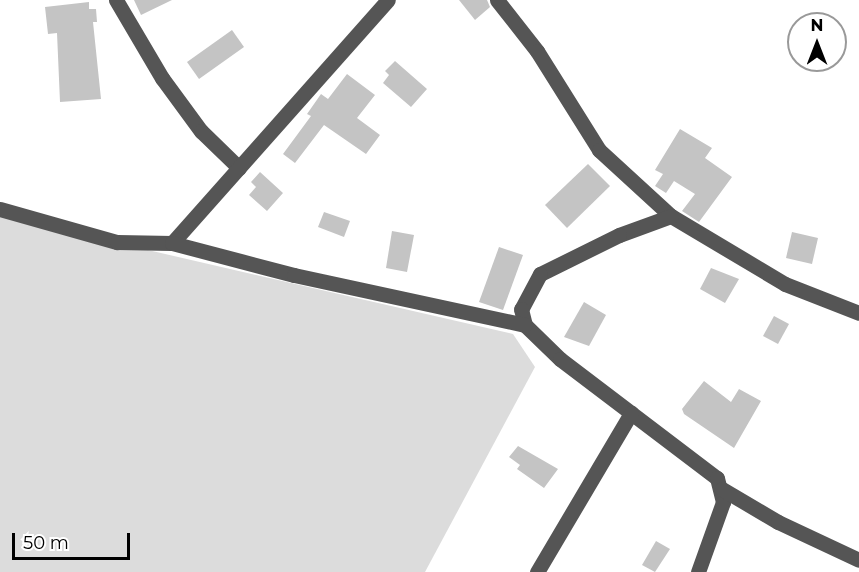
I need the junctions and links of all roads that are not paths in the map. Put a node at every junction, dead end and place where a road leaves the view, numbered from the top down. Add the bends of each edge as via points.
1 (116, 0) edge
2 (388, 0) edge
3 (497, 0) edge
4 (239, 168) junction
5 (0, 209) edge
6 (671, 216) junction
7 (172, 243) junction
8 (859, 313) edge
9 (525, 325) junction
10 (632, 413) junction
11 (722, 489) junction
12 (859, 560) edge
13 (537, 572) edge
14 (698, 572) edge

1 - 4 street via 162,78 194,122
2 - 4 street
3 - 6 street via 537,51 599,150
4 - 7 street
5 - 7 street via 117,242
6 - 8 street via 785,284
6 - 9 street via 619,235 540,274 521,309
7 - 9 street via 294,275
9 - 10 street via 560,359
10 - 11 street via 717,478
10 - 13 street
11 - 12 street via 778,522
11 - 14 street via 717,529

